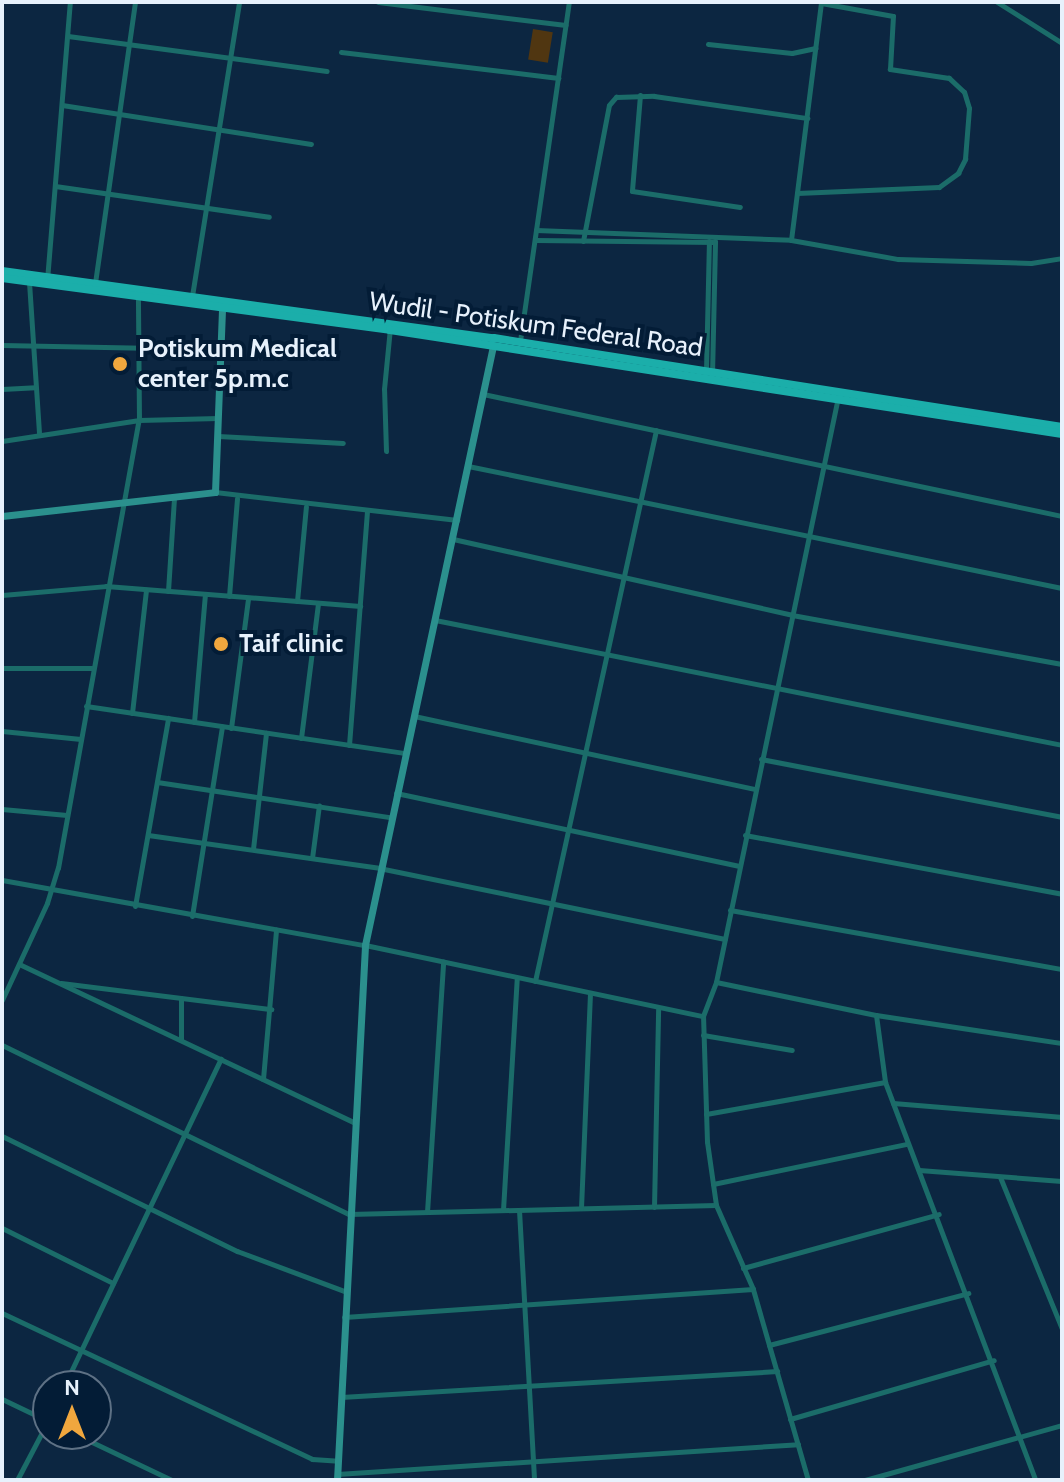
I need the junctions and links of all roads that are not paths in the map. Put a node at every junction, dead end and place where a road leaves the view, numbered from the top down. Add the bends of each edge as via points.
1 (70, 2) edge
2 (135, 2) edge
3 (239, 2) edge
4 (378, 2) edge
5 (569, 2) edge
6 (997, 2) edge
7 (821, 3) edge
8 (566, 25) junction
9 (68, 36) junction
10 (1062, 43) edge
11 (708, 44) dead end
12 (129, 45) junction
13 (815, 48) junction
14 (341, 52) dead end
15 (230, 57) junction
16 (327, 71) dead end
17 (558, 78) junction
18 (640, 95) junction
19 (62, 105) junction
20 (118, 116) junction
21 (807, 118) junction
22 (218, 132) junction
23 (311, 144) dead end
24 (55, 186) junction
25 (797, 193) junction
26 (107, 194) junction
27 (206, 207) junction
28 (740, 207) dead end
29 (269, 217) dead end
30 (536, 230) junction
31 (583, 231) junction
32 (712, 239) junction
33 (535, 240) junction
34 (791, 240) junction
35 (583, 241) junction
36 (1062, 258) edge
37 (2, 271) edge
38 (2, 278) edge
39 (47, 280) junction
40 (29, 282) junction
41 (95, 283) junction
42 (138, 296) junction
43 (192, 296) junction
44 (222, 308) junction
45 (390, 327) junction
46 (33, 344) junction
47 (2, 345) edge
48 (493, 346) junction
49 (519, 346) junction
50 (140, 348) junction
51 (220, 349) junction
52 (709, 375) junction
53 (35, 387) junction
54 (2, 389) edge
55 (483, 394) junction
56 (838, 396) junction
57 (218, 418) junction
58 (139, 420) junction
59 (1062, 427) edge
60 (656, 430) junction
61 (39, 434) junction
62 (1062, 434) edge
63 (218, 436) junction
64 (2, 441) edge
65 (343, 443) dead end
66 (386, 451) dead end
67 (825, 465) junction
68 (468, 466) junction
69 (215, 492) junction
70 (174, 497) junction
71 (237, 498) junction
72 (641, 503) junction
73 (120, 505) junction
74 (306, 506) junction
75 (367, 511) junction
76 (2, 516) edge
77 (1062, 516) edge
78 (457, 520) junction
79 (453, 539) junction
80 (809, 539) junction
81 (624, 577) junction
82 (106, 586) junction
83 (1062, 588) edge
84 (146, 590) junction
85 (168, 591) junction
86 (205, 594) junction
87 (2, 595) edge
88 (229, 596) junction
89 (248, 598) junction
90 (297, 601) junction
91 (318, 603) junction
92 (360, 606) junction
93 (792, 615) junction
94 (435, 620) junction
95 (606, 653) junction
96 (1062, 664) edge
97 (2, 668) edge
98 (93, 668) junction
99 (777, 687) junction
100 (86, 706) junction
101 (132, 713) junction
102 (413, 716) junction
103 (168, 718) junction
104 (194, 722) junction
105 (222, 726) junction
106 (231, 728) junction
107 (2, 731) edge
108 (266, 733) junction
109 (301, 738) junction
110 (81, 739) junction
111 (349, 745) junction
112 (1062, 745) edge
113 (404, 753) junction
114 (584, 753) junction
115 (761, 759) junction
116 (157, 782) junction
117 (212, 788) junction
118 (755, 789) junction
119 (395, 793) junction
120 (259, 796) junction
121 (319, 805) junction
122 (2, 809) edge
123 (67, 815) junction
124 (389, 817) junction
125 (1062, 817) edge
126 (569, 830) junction
127 (148, 835) junction
128 (745, 835) junction
129 (203, 842) junction
130 (253, 849) junction
131 (312, 858) junction
132 (739, 866) junction
133 (379, 868) junction
134 (2, 880) edge
135 (52, 892) junction
136 (1062, 894) edge
137 (553, 903) junction
138 (135, 906) junction
139 (730, 910) junction
140 (192, 916) junction
141 (276, 930) junction
142 (725, 939) junction
143 (365, 945) junction
144 (443, 962) junction
145 (19, 964) junction
146 (1062, 969) edge
147 (517, 977) junction
148 (535, 981) junction
149 (57, 982) junction
150 (716, 982) junction
151 (590, 993) junction
152 (181, 998) junction
153 (2, 1000) edge
154 (271, 1009) junction
155 (658, 1009) junction
156 (876, 1015) junction
157 (703, 1016) junction
158 (703, 1035) junction
159 (181, 1039) junction
160 (1062, 1043) edge
161 (2, 1045) edge
162 (792, 1050) dead end
163 (221, 1059) junction
164 (263, 1079) junction
165 (885, 1082) junction
166 (893, 1103) junction
167 (706, 1114) junction
168 (1062, 1117) edge
169 (354, 1122) junction
170 (185, 1134) junction
171 (2, 1136) edge
172 (907, 1144) junction
173 (919, 1170) junction
174 (1000, 1177) junction
175 (1062, 1181) edge
176 (713, 1184) junction
177 (716, 1205) junction
178 (654, 1207) junction
179 (150, 1208) junction
180 (581, 1208) junction
181 (503, 1210) junction
182 (519, 1210) junction
183 (427, 1212) junction
184 (349, 1214) junction
185 (939, 1214) junction
186 (2, 1228) edge
187 (743, 1268) junction
188 (113, 1283) junction
189 (753, 1289) junction
190 (344, 1291) junction
191 (968, 1293) junction
192 (523, 1305) junction
193 (2, 1313) edge
194 (343, 1317) junction
195 (1062, 1329) edge
196 (769, 1345) junction
197 (81, 1350) junction
198 (994, 1360) junction
199 (72, 1370) edge
200 (777, 1371) junction
201 (528, 1386) junction
202 (340, 1397) junction
203 (2, 1399) edge
204 (32, 1413) edge
205 (790, 1419) junction
206 (1062, 1425) edge
207 (1021, 1437) junction
208 (798, 1444) junction
209 (33, 1450) edge
210 (109, 1450) edge
211 (338, 1461) junction
212 (532, 1462) junction
213 (337, 1477) edge
214 (17, 1480) edge
215 (172, 1480) edge
216 (534, 1480) edge
217 (808, 1480) edge
218 (865, 1480) edge
219 (1035, 1480) edge

1 - 9 street
2 - 12 street
3 - 15 street
4 - 8 street
5 - 8 street
6 - 10 street
7 - 13 street
7 - 25 street via 893,16 890,69 949,78 964,92 969,108 965,159 958,173 939,187
8 - 17 street
9 - 12 street
9 - 19 street
11 - 13 street via 792,53
12 - 15 street
12 - 20 street
13 - 21 street
14 - 17 street
15 - 16 street
15 - 22 street
17 - 30 street
18 - 21 street
18 - 28 street via 632,191
18 - 31 street via 616,97 609,105
19 - 20 street
19 - 24 street
20 - 22 street
20 - 26 street
21 - 25 street
22 - 23 street
22 - 27 street
24 - 26 street
24 - 39 street
25 - 34 street
26 - 27 street
26 - 41 street
27 - 29 street
27 - 43 street
30 - 31 street
30 - 33 street
31 - 32 street
31 - 35 street
32 - 34 street
32 - 35 street
32 - 52 street
33 - 35 street
33 - 49 street
34 - 36 street via 898,259 1031,263
37 - 39 main road, Wudil - Potiskum Federal Road
38 - 40 main road, Wudil - Potiskum Federal Road
39 - 40 main road, Wudil - Potiskum Federal Road
39 - 41 main road, Wudil - Potiskum Federal Road
39 - 42 main road, Wudil - Potiskum Federal Road
40 - 46 street
41 - 43 main road, Wudil - Potiskum Federal Road
42 - 44 main road, Wudil - Potiskum Federal Road
42 - 50 street
43 - 45 main road, Wudil - Potiskum Federal Road
44 - 45 main road, Wudil - Potiskum Federal Road
44 - 51 street
45 - 48 main road, Wudil - Potiskum Federal Road
45 - 49 main road, Wudil - Potiskum Federal Road
45 - 66 street
46 - 47 street
46 - 50 street
46 - 53 street
48 - 49 main road, Wudil - Potiskum Federal Road
48 - 55 street
49 - 52 main road, Wudil - Potiskum Federal Road
50 - 51 street
50 - 58 street
51 - 57 street
52 - 56 main road, Wudil - Potiskum Federal Road
53 - 54 street
53 - 61 street
55 - 60 street
55 - 68 street
56 - 59 main road, Wudil - Potiskum Federal Road
56 - 62 main road, Wudil - Potiskum Federal Road
56 - 67 street
57 - 58 street
57 - 63 street
58 - 61 street
58 - 73 street
60 - 67 street
60 - 72 street
61 - 64 street
63 - 65 street
63 - 69 street
67 - 77 street
67 - 80 street
68 - 72 street
68 - 78 street
69 - 70 street
69 - 71 street
70 - 73 street
70 - 85 street
71 - 74 street
71 - 88 street
72 - 80 street
72 - 81 street
73 - 76 street
73 - 82 street
74 - 75 street
74 - 90 street
75 - 78 street via 378,507
75 - 92 street
78 - 79 street
79 - 81 street
79 - 94 street
80 - 83 street
80 - 93 street
81 - 93 street
81 - 95 street
82 - 84 street
82 - 87 street
82 - 98 street
84 - 85 street
84 - 101 street
85 - 86 street
86 - 88 street
86 - 104 street
88 - 89 street
89 - 90 street
89 - 106 street
90 - 91 street
91 - 92 street
91 - 109 street
92 - 111 street
93 - 96 street
93 - 99 street
94 - 95 street
94 - 102 street
95 - 99 street
95 - 114 street
97 - 98 street
98 - 100 street
99 - 112 street
99 - 115 street
100 - 101 street
100 - 110 street
101 - 103 street
102 - 113 street
102 - 114 street
103 - 104 street
103 - 116 street
104 - 105 street
105 - 106 street
105 - 117 street
106 - 108 street
107 - 110 street
108 - 109 street
108 - 120 street
109 - 111 street
110 - 123 street
111 - 113 street
113 - 119 street
114 - 118 street
114 - 126 street
115 - 118 street
115 - 125 street
116 - 117 street
116 - 127 street
117 - 120 street
117 - 129 street
118 - 128 street
119 - 124 street
119 - 126 street
120 - 121 street
120 - 130 street
121 - 124 street
121 - 131 street
122 - 123 street
123 - 135 street
124 - 133 street
126 - 132 street
126 - 137 street
127 - 129 street
127 - 138 street
128 - 132 street
128 - 136 street
129 - 130 street
129 - 140 street
130 - 131 street
131 - 133 street
132 - 139 street
133 - 137 street
133 - 143 street
134 - 135 street
135 - 138 street
135 - 145 street
137 - 142 street
137 - 148 street
138 - 140 street
139 - 142 street
139 - 146 street
140 - 141 street
141 - 143 street
141 - 154 street
142 - 150 street
143 - 144 street
143 - 169 street
144 - 147 street
144 - 183 street
145 - 149 street
145 - 153 street
147 - 148 street
147 - 181 street
148 - 151 street
149 - 152 street
149 - 159 street
150 - 156 street
150 - 157 street
151 - 155 street
151 - 180 street
152 - 154 street
152 - 159 street
154 - 164 street
155 - 157 street
155 - 178 street
156 - 160 street
156 - 165 street
157 - 158 street
158 - 162 street
158 - 167 street
159 - 163 street
161 - 170 street
163 - 164 street
163 - 170 street
164 - 169 street
165 - 166 street
165 - 167 street
166 - 168 street
166 - 172 street
167 - 176 street
169 - 184 street
170 - 179 street
170 - 184 street
171 - 179 street
172 - 173 street
172 - 176 street
173 - 174 street
173 - 185 street
174 - 175 street
174 - 195 street
176 - 177 street
177 - 178 street
177 - 187 street
178 - 180 street
179 - 188 street
179 - 190 street via 272,1266
180 - 182 street
181 - 182 street
181 - 183 street
182 - 192 street
183 - 184 street
184 - 190 street
185 - 187 street
185 - 191 street
186 - 188 street
187 - 189 street
188 - 197 street
189 - 192 street
189 - 196 street
190 - 194 street
191 - 196 street
191 - 198 street
192 - 194 street
192 - 201 street
193 - 197 street
194 - 202 street
196 - 200 street
197 - 199 street
197 - 211 street via 312,1459
198 - 205 street
198 - 207 street
200 - 201 street
200 - 205 street
201 - 202 street
201 - 212 street
202 - 211 street
203 - 204 street
205 - 208 street
206 - 207 street
207 - 218 street
207 - 219 street
208 - 212 street
208 - 217 street
209 - 214 street
210 - 215 street
211 - 213 street
212 - 213 street
212 - 216 street

